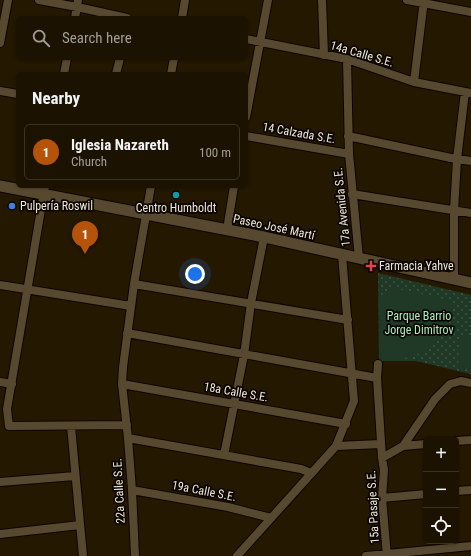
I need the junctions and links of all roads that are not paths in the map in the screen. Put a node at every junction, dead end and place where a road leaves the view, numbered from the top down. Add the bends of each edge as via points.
1 (8, 0) edge
2 (39, 0) edge
3 (185, 0) edge
4 (268, 0) edge
5 (322, 0) edge
6 (407, 0) edge
7 (424, 2) edge
8 (77, 3) edge
9 (471, 12) edge
10 (75, 16) edge
11 (120, 16) edge
12 (182, 16) edge
13 (248, 40) edge
14 (260, 42) junction
15 (0, 43) edge
16 (324, 55) junction
17 (347, 59) junction
18 (67, 60) edge
19 (120, 60) edge
20 (174, 60) edge
21 (64, 72) edge
22 (116, 72) edge
23 (171, 72) edge
24 (414, 82) junction
25 (0, 91) edge
26 (469, 92) edge
27 (16, 94) edge
28 (248, 106) edge
29 (248, 136) edge
30 (348, 136) junction
31 (349, 154) junction
32 (457, 159) junction
33 (471, 161) edge
34 (0, 186) edge
35 (16, 187) edge
36 (22, 188) edge
37 (151, 188) edge
38 (234, 188) edge
39 (44, 190) edge
40 (352, 194) junction
41 (454, 211) junction
42 (471, 213) edge
43 (146, 214) junction
44 (227, 230) junction
45 (264, 237) junction
46 (342, 255) junction
47 (359, 258) junction
48 (454, 280) junction
49 (471, 283) edge
50 (134, 284) junction
51 (0, 285) edge
52 (27, 290) junction
53 (251, 303) junction
54 (131, 306) junction
55 (348, 320) junction
56 (128, 333) junction
57 (244, 355) junction
58 (378, 364) dead end
59 (352, 374) junction
60 (377, 378) junction
61 (0, 382) edge
62 (12, 384) junction
63 (122, 384) junction
64 (471, 384) edge
65 (233, 403) junction
66 (346, 424) junction
67 (71, 426) junction
68 (127, 426) junction
69 (128, 438) junction
70 (471, 440) edge
71 (459, 441) edge
72 (382, 444) junction
73 (423, 444) edge
74 (336, 446) junction
75 (403, 446) junction
76 (224, 455) junction
77 (382, 458) junction
78 (311, 473) junction
79 (75, 476) junction
80 (0, 482) edge
81 (132, 490) junction
82 (471, 490) edge
83 (459, 491) edge
84 (423, 494) edge
85 (382, 498) junction
86 (271, 518) junction
87 (80, 525) junction
88 (0, 534) edge
89 (471, 546) edge
90 (387, 555) edge
91 (83, 556) edge
92 (135, 556) edge
93 (237, 556) edge
94 (366, 556) edge

1 - 15 street
2 - 8 street
3 - 12 street
4 - 14 street
5 - 16 street
6 - 7 street
7 - 9 street
7 - 24 street
8 - 10 street
8 - 11 street
13 - 14 street, 14a Calle S.E.
14 - 16 street, 14a Calle S.E.
14 - 28 street
16 - 17 street, 14a Calle S.E.
17 - 24 street, 14a Calle S.E.
17 - 30 street, 17a Avenida S.E.
18 - 21 street
19 - 22 street
20 - 23 street
24 - 26 street, 14a Calle S.E.
25 - 27 street
26 - 32 street
29 - 31 street, 14 Calzada S.E.
30 - 31 street, 17a Avenida S.E.
30 - 32 street
31 - 40 street, 17a Avenida S.E.
32 - 33 street
32 - 41 street
34 - 35 main road, Paseo José Martí
36 - 39 main road, Paseo José Martí
37 - 43 street, 22a Calle S.E.
38 - 44 street
39 - 43 main road, Paseo José Martí
39 - 52 street
40 - 41 street
40 - 47 street, 17a Avenida S.E.
41 - 42 street
41 - 48 street
43 - 44 main road, Paseo José Martí
43 - 50 street, 22a Calle S.E.
44 - 45 main road, Paseo José Martí
45 - 46 main road, Paseo José Martí
45 - 53 street
46 - 47 main road, Paseo José Martí
46 - 55 street
47 - 48 main road, Paseo José Martí
48 - 49 main road, Paseo José Martí
50 - 53 street
50 - 54 street, 22a Calle S.E.
51 - 52 street
52 - 54 street
52 - 62 street
53 - 55 street
53 - 57 street
54 - 56 street, 22a Calle S.E.
55 - 59 street
56 - 57 street
56 - 63 street, 22a Calle S.E.
57 - 59 street
57 - 65 street
58 - 60 street, 15a Pasaje S.E.
59 - 60 street
59 - 66 street via 354,401
60 - 72 street, 15a Pasaje S.E.
61 - 62 street
62 - 67 street via 7,409 9,426
63 - 65 street, 18a Calle S.E.
63 - 68 street, 22a Calle S.E.
64 - 75 street via 461,381 450,384 435,399
65 - 66 street, 18a Calle S.E.
65 - 76 street
66 - 74 street
67 - 68 street
67 - 79 street
68 - 69 street, 22a Calle S.E.
69 - 76 street
69 - 81 street, 22a Calle S.E.
70 - 71 street
72 - 74 street
72 - 77 street, 15a Pasaje S.E.
73 - 75 street
74 - 78 street
75 - 77 street
76 - 78 street
77 - 85 street, 15a Pasaje S.E.
78 - 86 street
79 - 80 street
79 - 87 street
81 - 86 street, 19a Calle S.E. via 228,507
81 - 92 street, 22a Calle S.E.
82 - 83 street
84 - 85 street
85 - 90 street, 15a Pasaje S.E.
86 - 93 street
87 - 88 street
87 - 91 street
89 - 90 street
90 - 94 street

